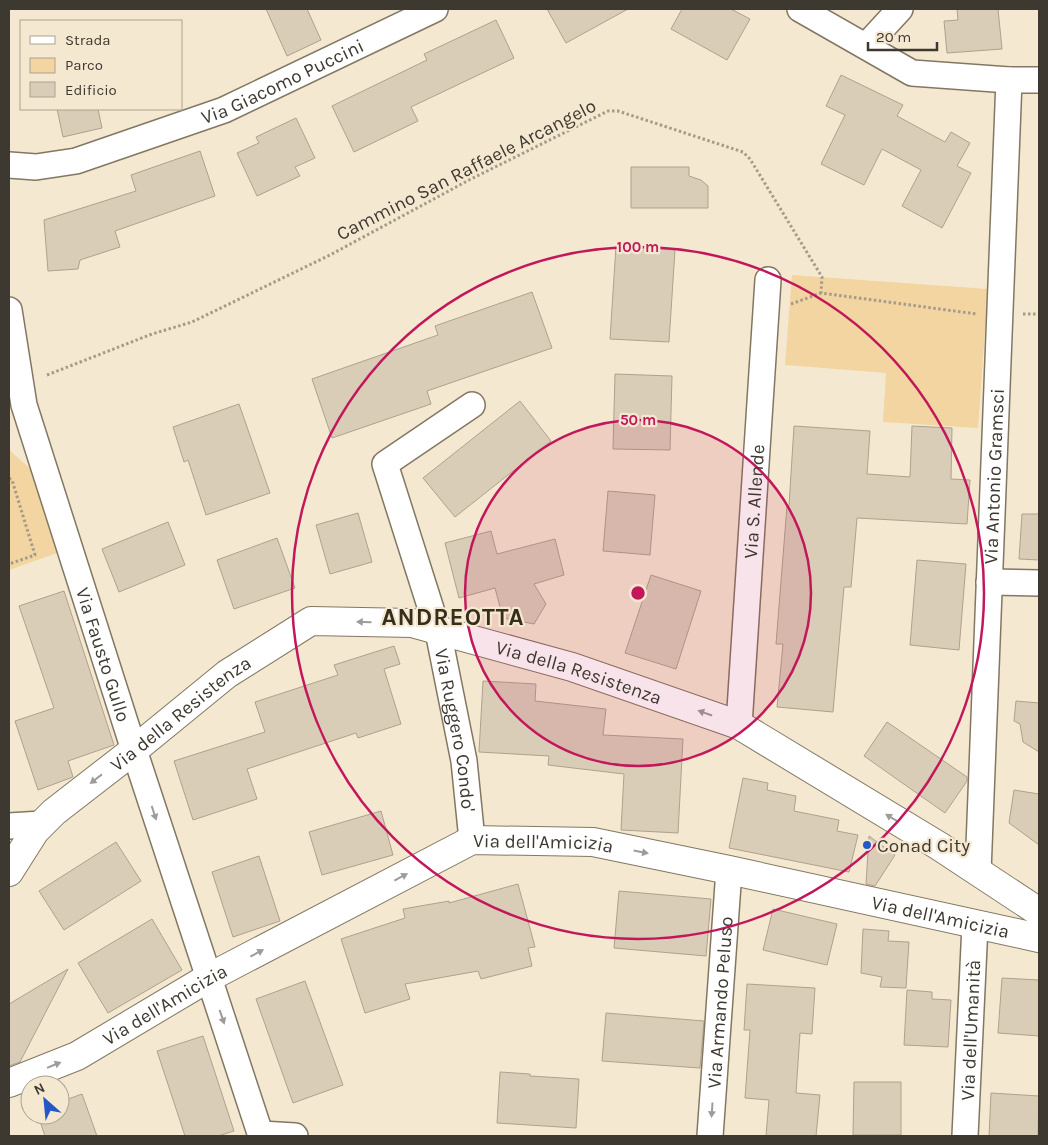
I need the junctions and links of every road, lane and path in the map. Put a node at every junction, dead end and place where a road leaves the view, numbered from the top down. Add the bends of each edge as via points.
1 (435, 9) edge
2 (800, 9) edge
3 (900, 9) edge
4 (866, 46) junction
5 (1009, 80) junction
6 (1039, 80) edge
7 (9, 165) edge
8 (768, 280) dead end
9 (821, 293) junction
10 (790, 305) dead end
11 (9, 310) edge
12 (999, 314) junction
13 (1039, 314) edge
14 (47, 375) dead end
15 (472, 405) dead end
16 (17, 407) edge
17 (9, 478) edge
18 (9, 564) edge
19 (989, 582) junction
20 (1039, 583) edge
21 (438, 631) junction
22 (740, 724) junction
23 (134, 750) junction
24 (42, 824) junction
25 (9, 826) edge
26 (472, 840) junction
27 (729, 870) junction
28 (9, 872) edge
29 (978, 872) junction
30 (1016, 897) junction
31 (1039, 912) edge
32 (988, 927) junction
33 (1039, 938) edge
34 (208, 978) junction
35 (9, 1083) edge
36 (260, 1135) edge
37 (295, 1136) edge
38 (710, 1136) edge
39 (965, 1136) edge

1 - 7 street, Via Giacomo Puccini via 224,110 76,161 36,167
2 - 4 street
3 - 4 street
4 - 5 street via 912,73
5 - 6 street
5 - 12 street, Via Antonio Gramsci
8 - 22 street, Via S. Allende
9 - 10 path
9 - 12 path
9 - 14 path, Cammino San Raffaele Arcangelo via 822,277 743,152 618,111 608,111 468,180 330,255 192,322
11 - 16 street, Via Fausto Gullo
12 - 13 path
12 - 19 street, Via Antonio Gramsci
15 - 21 street, Via Ruggero Condo' via 385,464
16 - 23 street, Via Fausto Gullo
17 - 18 path via 35,555
19 - 20 street
19 - 29 street, Via Antonio Gramsci
22 -> 21 street, Via della Resistenza via 572,667
21 -> 23 street, Via della Resistenza via 412,623 311,621 227,674
21 - 26 street, Via Ruggero Condo' via 464,761
29 -> 22 street, Via della Resistenza
23 -> 24 street, Via della Resistenza
23 -> 34 street, Via Fausto Gullo
24 - 25 street
24 - 28 street, Via della Resistenza
26 -> 27 street, Via dell'Amicizia via 593,842
34 -> 26 street, Via dell'Amicizia
27 - 32 street, Via dell'Amicizia
27 -> 38 street, Via Armando Peluso
29 - 30 street, Via della Resistenza
30 - 31 street, Via della Resistenza
30 - 32 street via 1012,920
32 - 33 street, Via dell'Amicizia
32 - 39 street, Via dell'Umanità
35 -> 34 street, Via dell'Amicizia via 77,1056
34 -> 36 street, Via Fausto Gullo
36 - 37 street

